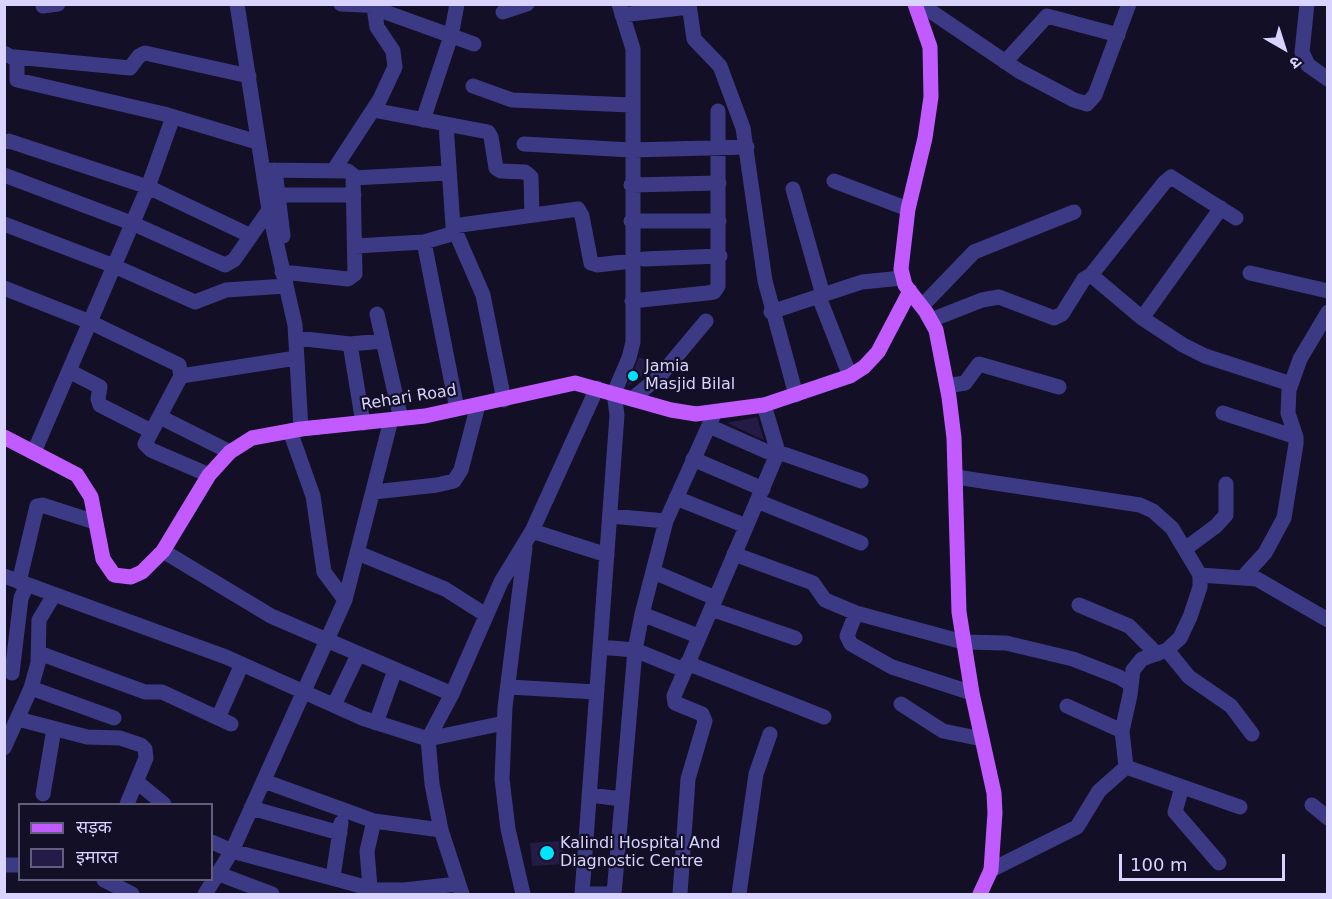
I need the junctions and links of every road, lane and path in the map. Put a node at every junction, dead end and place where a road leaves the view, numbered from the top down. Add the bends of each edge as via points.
1 (237, 4) edge
2 (341, 4) edge
3 (457, 4) edge
4 (527, 4) edge
5 (915, 4) edge
6 (920, 4) edge
7 (1129, 4) edge
8 (1307, 4) edge
9 (380, 6) edge
10 (689, 6) edge
11 (620, 10) edge
12 (504, 12) dead end
13 (1118, 35) junction
14 (451, 36) junction
15 (474, 45) dead end
16 (10, 55) edge
17 (1005, 62) junction
18 (249, 76) junction
19 (1328, 79) edge
20 (473, 86) dead end
21 (631, 105) junction
22 (373, 110) junction
23 (718, 111) dead end
24 (173, 117) junction
25 (423, 120) junction
26 (446, 124) junction
27 (4, 142) edge
28 (257, 142) junction
29 (524, 144) dead end
30 (747, 147) junction
31 (718, 148) junction
32 (631, 150) junction
33 (269, 170) junction
34 (333, 171) junction
35 (447, 173) junction
36 (4, 176) edge
37 (353, 178) junction
38 (834, 181) dead end
39 (719, 183) junction
40 (631, 185) junction
41 (148, 187) junction
42 (793, 189) dead end
43 (279, 195) junction
44 (354, 195) junction
45 (1221, 208) junction
46 (908, 209) junction
47 (269, 210) junction
48 (1074, 212) dead end
49 (532, 214) junction
50 (1236, 218) dead end
51 (632, 221) junction
52 (719, 221) junction
53 (4, 224) edge
54 (134, 224) junction
55 (454, 230) junction
56 (251, 236) junction
57 (424, 242) junction
58 (355, 246) junction
59 (720, 256) junction
60 (638, 260) junction
61 (114, 266) junction
62 (282, 273) junction
63 (1250, 273) dead end
64 (1091, 275) junction
65 (906, 285) junction
66 (4, 288) edge
67 (1328, 291) edge
68 (821, 296) junction
69 (632, 301) junction
70 (922, 306) junction
71 (771, 312) junction
72 (1328, 312) edge
73 (377, 314) dead end
74 (1142, 318) junction
75 (931, 320) junction
76 (706, 321) dead end
77 (90, 322) junction
78 (1321, 335) edge
79 (296, 338) junction
80 (383, 341) junction
81 (350, 344) junction
82 (296, 358) junction
83 (69, 371) junction
84 (181, 376) junction
85 (850, 376) junction
86 (1291, 384) junction
87 (947, 386) junction
88 (1059, 387) dead end
89 (597, 388) junction
90 (614, 393) junction
91 (796, 395) junction
92 (632, 399) junction
93 (504, 400) junction
94 (478, 405) junction
95 (764, 405) junction
96 (457, 410) junction
97 (1223, 413) dead end
98 (160, 417) junction
99 (712, 419) junction
100 (396, 420) junction
101 (363, 423) junction
102 (295, 430) junction
103 (151, 431) junction
104 (4, 437) edge
105 (1296, 437) junction
106 (34, 452) junction
107 (230, 452) junction
108 (778, 454) junction
109 (693, 459) junction
110 (208, 475) junction
111 (956, 477) junction
112 (861, 481) dead end
113 (1226, 484) dead end
114 (374, 492) junction
115 (760, 495) junction
116 (676, 498) junction
117 (610, 516) junction
118 (666, 521) junction
119 (95, 522) junction
120 (746, 526) junction
121 (529, 537) junction
122 (861, 543) dead end
123 (1185, 549) junction
124 (163, 552) junction
125 (358, 554) junction
126 (734, 554) junction
127 (607, 555) junction
128 (654, 572) junction
129 (1200, 575) junction
130 (1243, 578) junction
131 (17, 581) edge
132 (54, 595) junction
133 (345, 600) junction
134 (713, 603) junction
135 (1079, 605) dead end
136 (856, 613) junction
137 (642, 614) junction
138 (486, 615) junction
139 (1328, 620) edge
140 (698, 636) junction
141 (795, 638) dead end
142 (326, 641) junction
143 (963, 642) junction
144 (600, 647) junction
145 (635, 650) junction
146 (1162, 652) junction
147 (39, 653) junction
148 (358, 655) junction
149 (242, 664) junction
150 (686, 666) junction
151 (395, 670) junction
152 (12, 674) dead end
153 (1130, 684) junction
154 (508, 687) junction
155 (31, 688) junction
156 (304, 691) junction
157 (596, 692) junction
158 (972, 693) junction
159 (452, 694) junction
160 (901, 704) dead end
161 (334, 705) junction
162 (1067, 706) dead end
163 (825, 717) dead end
164 (114, 718) dead end
165 (18, 719) junction
166 (376, 723) junction
167 (504, 723) junction
168 (54, 729) junction
169 (1122, 732) junction
170 (770, 734) dead end
171 (1252, 734) dead end
172 (982, 738) junction
173 (428, 739) junction
174 (4, 748) edge
175 (1126, 767) junction
176 (264, 781) junction
177 (137, 782) junction
178 (1182, 787) junction
179 (43, 794) dead end
180 (589, 795) junction
181 (622, 799) junction
182 (127, 803) edge
183 (163, 803) edge
184 (1312, 805) dead end
185 (1240, 807) dead end
186 (251, 808) junction
187 (343, 811) junction
188 (1328, 818) edge
189 (374, 820) junction
190 (441, 830) junction
191 (340, 833) junction
192 (213, 843) edge
193 (232, 851) junction
194 (1219, 863) dead end
195 (991, 870) junction
196 (219, 874) junction
197 (333, 877) junction
198 (108, 881) edge
199 (460, 889) edge
200 (379, 891) edge
201 (132, 894) edge
202 (205, 894) edge
203 (272, 894) edge
204 (523, 894) edge
205 (582, 894) edge
206 (607, 894) edge
207 (614, 894) edge
208 (680, 894) edge
209 (739, 894) edge
210 (980, 894) edge

1 - 18 street
2 - 9 street
3 - 14 street
4 - 12 street
5 - 46 main road via 930,47 931,97
6 - 17 street
7 - 13 street
8 - 19 street via 1302,52 1308,65
9 - 14 street
9 - 22 street via 377,27 393,51 395,67
10 - 11 street
10 - 30 street via 694,39 720,66
11 - 21 street via 633,55
13 - 17 street via 1047,16
13 - 17 street via 1092,101 1087,104
14 - 15 street
14 - 25 street
16 - 18 street via 130,68 145,54
16 - 24 street via 17,80
18 - 28 street
20 - 21 street via 512,100
21 - 32 street
22 - 25 street
22 - 34 street
23 - 31 street
24 - 28 street
24 - 41 street
25 - 26 street
26 - 35 street
26 - 49 street via 488,132 496,168 530,174
27 - 41 street
28 - 33 street
29 - 32 street
30 - 31 street
30 - 71 street
31 - 32 street
31 - 39 street
32 - 40 street
33 - 34 street
33 - 43 street
33 - 47 street
34 - 37 street via 351,172
35 - 37 street
35 - 55 street
36 - 54 street
37 - 44 street
38 - 46 street
39 - 40 street
39 - 52 street
40 - 51 street
41 - 54 street
41 - 56 street
42 - 68 street
43 - 44 street
43 - 62 street via 284,239
44 - 58 street
45 - 50 street
45 - 64 street via 1176,179 1168,179
45 - 74 street
46 - 65 main road via 902,254
47 - 56 street
47 - 62 street
48 - 70 street via 974,252
49 - 55 street
49 - 60 street via 578,209 591,263
51 - 52 street
51 - 60 street
52 - 59 street
53 - 61 street
54 - 56 street via 225,265 234,260
54 - 61 street
55 - 57 street
55 - 93 street via 483,295
57 - 58 street
57 - 96 street
58 - 62 street via 356,269 348,279
59 - 60 street
59 - 69 street via 720,280 714,292
60 - 69 street
61 - 62 street via 195,302
61 - 77 street
62 - 79 street
63 - 67 street
64 - 74 street
64 - 75 street via 1084,279 1062,314 1054,318 999,297
65 - 68 street via 862,282
65 - 70 main road
65 - 85 main road, Rehari Road via 878,352
66 - 77 street
68 - 71 street
68 - 85 street
69 - 90 street via 632,350
70 - 75 main road
71 - 91 street
72 - 78 street
73 - 80 street
74 - 86 street via 1194,351
75 - 87 main road
76 - 92 street via 668,367
77 - 83 street
77 - 84 street via 173,361 182,369
78 - 86 street via 1300,358
79 - 81 street
79 - 82 street
80 - 81 street
80 - 100 street
81 - 101 street
82 - 84 street
82 - 102 street
83 - 103 street via 100,387 100,405
83 - 106 street
84 - 98 street
85 - 91 main road, Rehari Road
86 - 105 street via 1288,413
87 - 88 street via 965,383 979,364
87 - 111 main road
89 - 90 main road, Rehari Road
89 - 93 main road, Rehari Road via 575,383
89 - 121 street
90 - 92 main road, Rehari Road
90 - 117 street via 617,415
91 - 95 main road, Rehari Road
92 - 99 main road, Rehari Road
93 - 94 main road, Rehari Road
94 - 96 main road, Rehari Road
94 - 114 street via 461,470 454,481
95 - 99 main road, Rehari Road
95 - 108 street
96 - 100 main road, Rehari Road
97 - 105 street
98 - 103 street
98 - 107 street
99 - 108 street
99 - 109 street
100 - 101 main road, Rehari Road
100 - 114 street
101 - 102 main road, Rehari Road
102 - 107 main road, Rehari Road via 252,438
102 - 133 street via 313,496 324,572
103 - 110 street via 145,438 147,447
104 - 106 main road, Rehari Road
105 - 130 street via 1280,530
106 - 119 main road, Rehari Road via 77,475 91,497
107 - 110 main road, Rehari Road
108 - 112 street
108 - 115 street
109 - 115 street
109 - 116 street
110 - 124 main road, Rehari Road
111 - 123 street via 1140,505 1162,518
111 - 143 main road
113 - 123 street via 1226,515
114 - 125 street
115 - 120 street
115 - 122 street
116 - 118 street
116 - 120 street
117 - 118 street
117 - 127 street
118 - 128 street
119 - 124 main road, Rehari Road via 103,559 114,575 131,577 142,572
119 - 131 street via 36,506
120 - 126 street
121 - 127 street
121 - 138 street
121 - 154 street
123 - 129 street
124 - 142 street via 271,616
125 - 133 street
125 - 138 street via 446,589
126 - 134 street
126 - 136 street via 810,582 830,603
127 - 144 street
128 - 134 street
128 - 137 street
129 - 130 street
129 - 146 street via 1200,587 1186,626 1180,638
130 - 139 street via 1264,581
131 - 132 street
131 - 152 street
132 - 147 street via 39,620
132 - 149 street
133 - 142 street
134 - 140 street
134 - 141 street
135 - 146 street via 1129,626
136 - 143 street
136 - 158 street via 847,636 851,644 892,667
137 - 140 street
137 - 145 street
138 - 159 street
140 - 150 street
142 - 148 street
142 - 156 street
143 - 153 street via 1015,644 1092,665
143 - 158 main road
144 - 145 street
144 - 157 street
145 - 150 street
145 - 181 street
146 - 153 street via 1137,663
146 - 171 street via 1189,677 1231,706
147 - 149 street via 146,692 162,692 225,721
147 - 155 street
148 - 151 street
148 - 161 street
149 - 156 street
150 - 163 street
150 - 208 street via 674,700 702,714 705,721 688,779
151 - 159 street
151 - 166 street
153 - 169 street
154 - 157 street
154 - 167 street
155 - 164 street
155 - 165 street
156 - 161 street
156 - 176 street
157 - 180 street
158 - 172 main road
159 - 173 street
160 - 172 street via 943,731
161 - 166 street
162 - 169 street
165 - 168 street
165 - 174 street
166 - 173 street
167 - 173 street
167 - 204 street via 504,805
168 - 177 street via 94,739 124,738 141,745 147,753
168 - 179 street
169 - 175 street
170 - 209 street via 756,774
172 - 195 main road via 995,813
173 - 190 street
175 - 178 street
175 - 195 street via 1103,786 1083,819 1069,833
176 - 186 street
176 - 187 street
177 - 182 street
177 - 183 street
178 - 185 street
178 - 194 street via 1175,812
180 - 181 street
180 - 205 street
181 - 207 street
184 - 188 street
186 - 191 street
186 - 193 street
187 - 189 street
187 - 191 street
189 - 190 street
189 - 200 street via 368,852
190 - 199 street
191 - 197 street
192 - 193 street
193 - 196 street
193 - 197 street
195 - 210 main road
196 - 202 street
196 - 203 street
197 - 200 street
198 - 201 street
199 - 200 street
205 - 206 street

